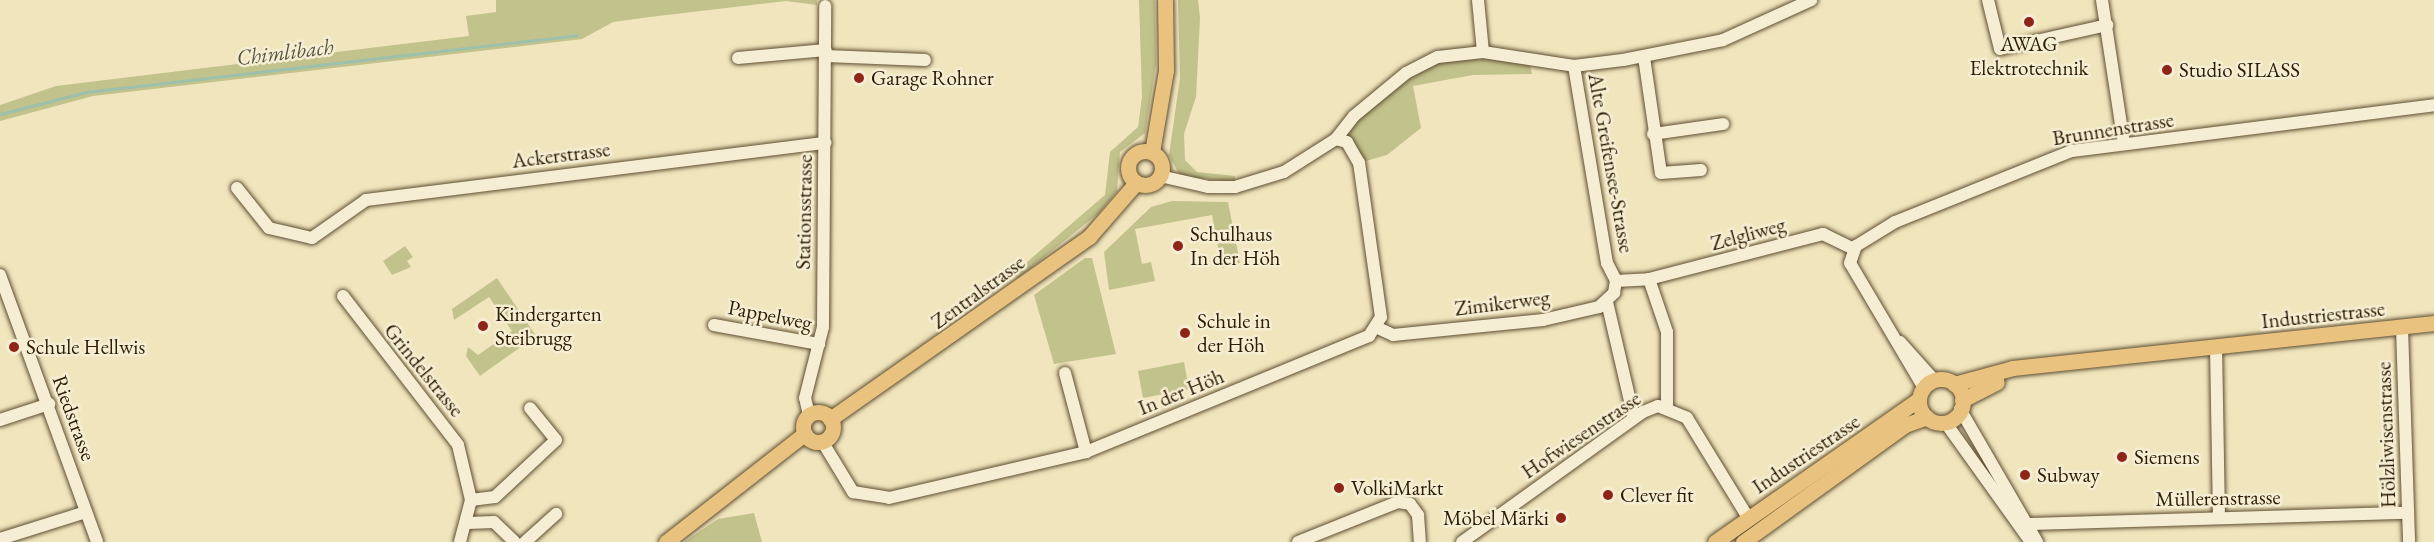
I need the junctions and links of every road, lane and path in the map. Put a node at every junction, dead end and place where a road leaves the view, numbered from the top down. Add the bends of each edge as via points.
1 (1165, 0) edge
2 (1478, 0) edge
3 (1811, 0) edge
4 (1988, 0) edge
5 (2102, 0) edge
6 (825, 6) dead end
7 (2107, 25) junction
8 (1483, 52) junction
9 (826, 53) junction
10 (1644, 57) junction
11 (738, 58) dead end
12 (926, 60) dead end
13 (1574, 66) junction
14 (2434, 105) edge
15 (1723, 124) dead end
16 (1653, 134) junction
17 (1336, 139) junction
18 (825, 143) junction
19 (2124, 143) junction
20 (1152, 152) junction
21 (1701, 170) dead end
22 (1160, 176) junction
23 (1136, 183) junction
24 (237, 189) dead end
25 (1854, 249) junction
26 (0, 275) edge
27 (1649, 279) junction
28 (1616, 281) junction
29 (343, 296) dead end
30 (1607, 302) junction
31 (2434, 323) edge
32 (714, 324) dead end
33 (1378, 328) junction
34 (2402, 328) junction
35 (819, 344) junction
36 (2216, 346) junction
37 (2024, 370) junction
38 (1065, 373) dead end
39 (1954, 384) junction
40 (1926, 389) junction
41 (49, 404) junction
42 (1961, 405) junction
43 (1667, 406) junction
44 (530, 408) dead end
45 (809, 414) junction
46 (1927, 417) junction
47 (1634, 418) junction
48 (830, 419) junction
49 (0, 420) edge
50 (1945, 422) junction
51 (804, 434) junction
52 (822, 441) junction
53 (1086, 452) junction
54 (471, 500) junction
55 (86, 512) junction
56 (2408, 513) junction
57 (556, 514) dead end
58 (2013, 516) junction
59 (2219, 517) junction
60 (1749, 519) junction
61 (467, 524) junction
62 (2029, 525) junction
63 (0, 539) edge
64 (97, 542) edge
65 (460, 542) edge
66 (515, 542) edge
67 (525, 542) edge
68 (666, 542) edge
69 (1298, 542) edge
70 (1420, 542) edge
71 (1462, 542) edge
72 (1715, 542) edge
73 (1743, 542) edge
74 (2031, 542) edge
75 (2037, 542) edge
76 (2409, 542) edge

1 - 20 main road via 1165,79
2 - 8 street
3 - 10 street via 1723,40
4 - 7 street via 2000,49
5 - 7 street
6 - 9 street, Stationsstrasse
7 - 19 street
8 - 13 street
8 - 17 street via 1438,57 1406,73 1354,116
9 - 11 street
9 - 12 street
9 - 18 street, Stationsstrasse
10 - 13 street
10 - 16 street
13 - 28 street, Alte Greifensee-Strasse via 1607,263
14 - 19 street, Brunnenstrasse
15 - 16 street
16 - 21 street via 1661,172
17 - 22 street via 1322,143 1284,172 1244,185 1208,188
17 - 33 street via 1347,142 1359,163 1382,317
18 - 24 street, Ackerstrasse via 366,200 313,243 269,228
18 - 35 street, Stationsstrasse
19 - 25 street, Brunnenstrasse via 2072,151 2027,166 1895,222
20 - 22 main road via 1162,165
20 - 23 main road via 1139,151 1129,160 1128,173
22 - 23 main road via 1152,183
23 - 48 main road, Zentralstrasse via 1089,237
25 - 27 street, Zelgliweg via 1823,234
25 - 40 street via 1854,275 1900,342
26 - 41 street, Riedstrasse
27 - 28 street, Alte Greifensee-Strasse
27 - 43 street, Alte Greifensee-Strasse via 1667,332
28 - 30 street
29 - 54 street, Grindelstrasse via 458,445
30 - 33 street, Zimikerweg via 1543,320 1393,335
30 - 47 street
31 - 34 main road, Industriestrasse
32 - 35 street, Pappelweg
33 - 53 street, In der Höh via 1344,348
34 - 36 main road, Industriestrasse
34 - 56 street, Hölzliwisenstrasse
35 - 45 street, Stationsstrasse via 804,398
36 - 37 main road, Industriestrasse
36 - 59 street
37 - 39 main road, Industriestrasse via 2013,368
37 - 42 main road, Industriestrasse
38 - 53 street
39 - 40 main road, Industriestrasse
39 - 42 main road
40 - 46 main road
40 - 60 main road, Industriestrasse
41 - 49 street
41 - 55 street, Riedstrasse
42 - 50 main road, Industriestrasse
42 - 62 street via 1969,433
43 - 47 street, Hofwiesenstrasse
43 - 60 street, Hofwiesenstrasse via 1695,429 1712,466
44 - 54 street via 556,440 495,497
45 - 48 main road via 821,412
45 - 51 main road
46 - 50 main road
46 - 73 main road, Industriestrasse via 1905,425
47 - 71 street, Hofwiesenstrasse
48 - 52 main road via 833,429
50 - 58 street
51 - 52 main road
51 - 68 main road
52 - 53 street, In der Höh via 844,482 870,499
54 - 61 street, Grindelstrasse
55 - 63 street
55 - 64 street, Riedstrasse
56 - 59 street, Müllerenstrasse
56 - 76 street, Hölzliwisenstrasse
57 - 67 street
58 - 62 street
58 - 74 street
59 - 62 street, Müllerenstrasse
60 - 72 main road, Industriestrasse
61 - 65 street, Grindelstrasse
61 - 66 street via 494,522
62 - 75 street
69 - 70 street via 1398,502 1410,504 1418,515

